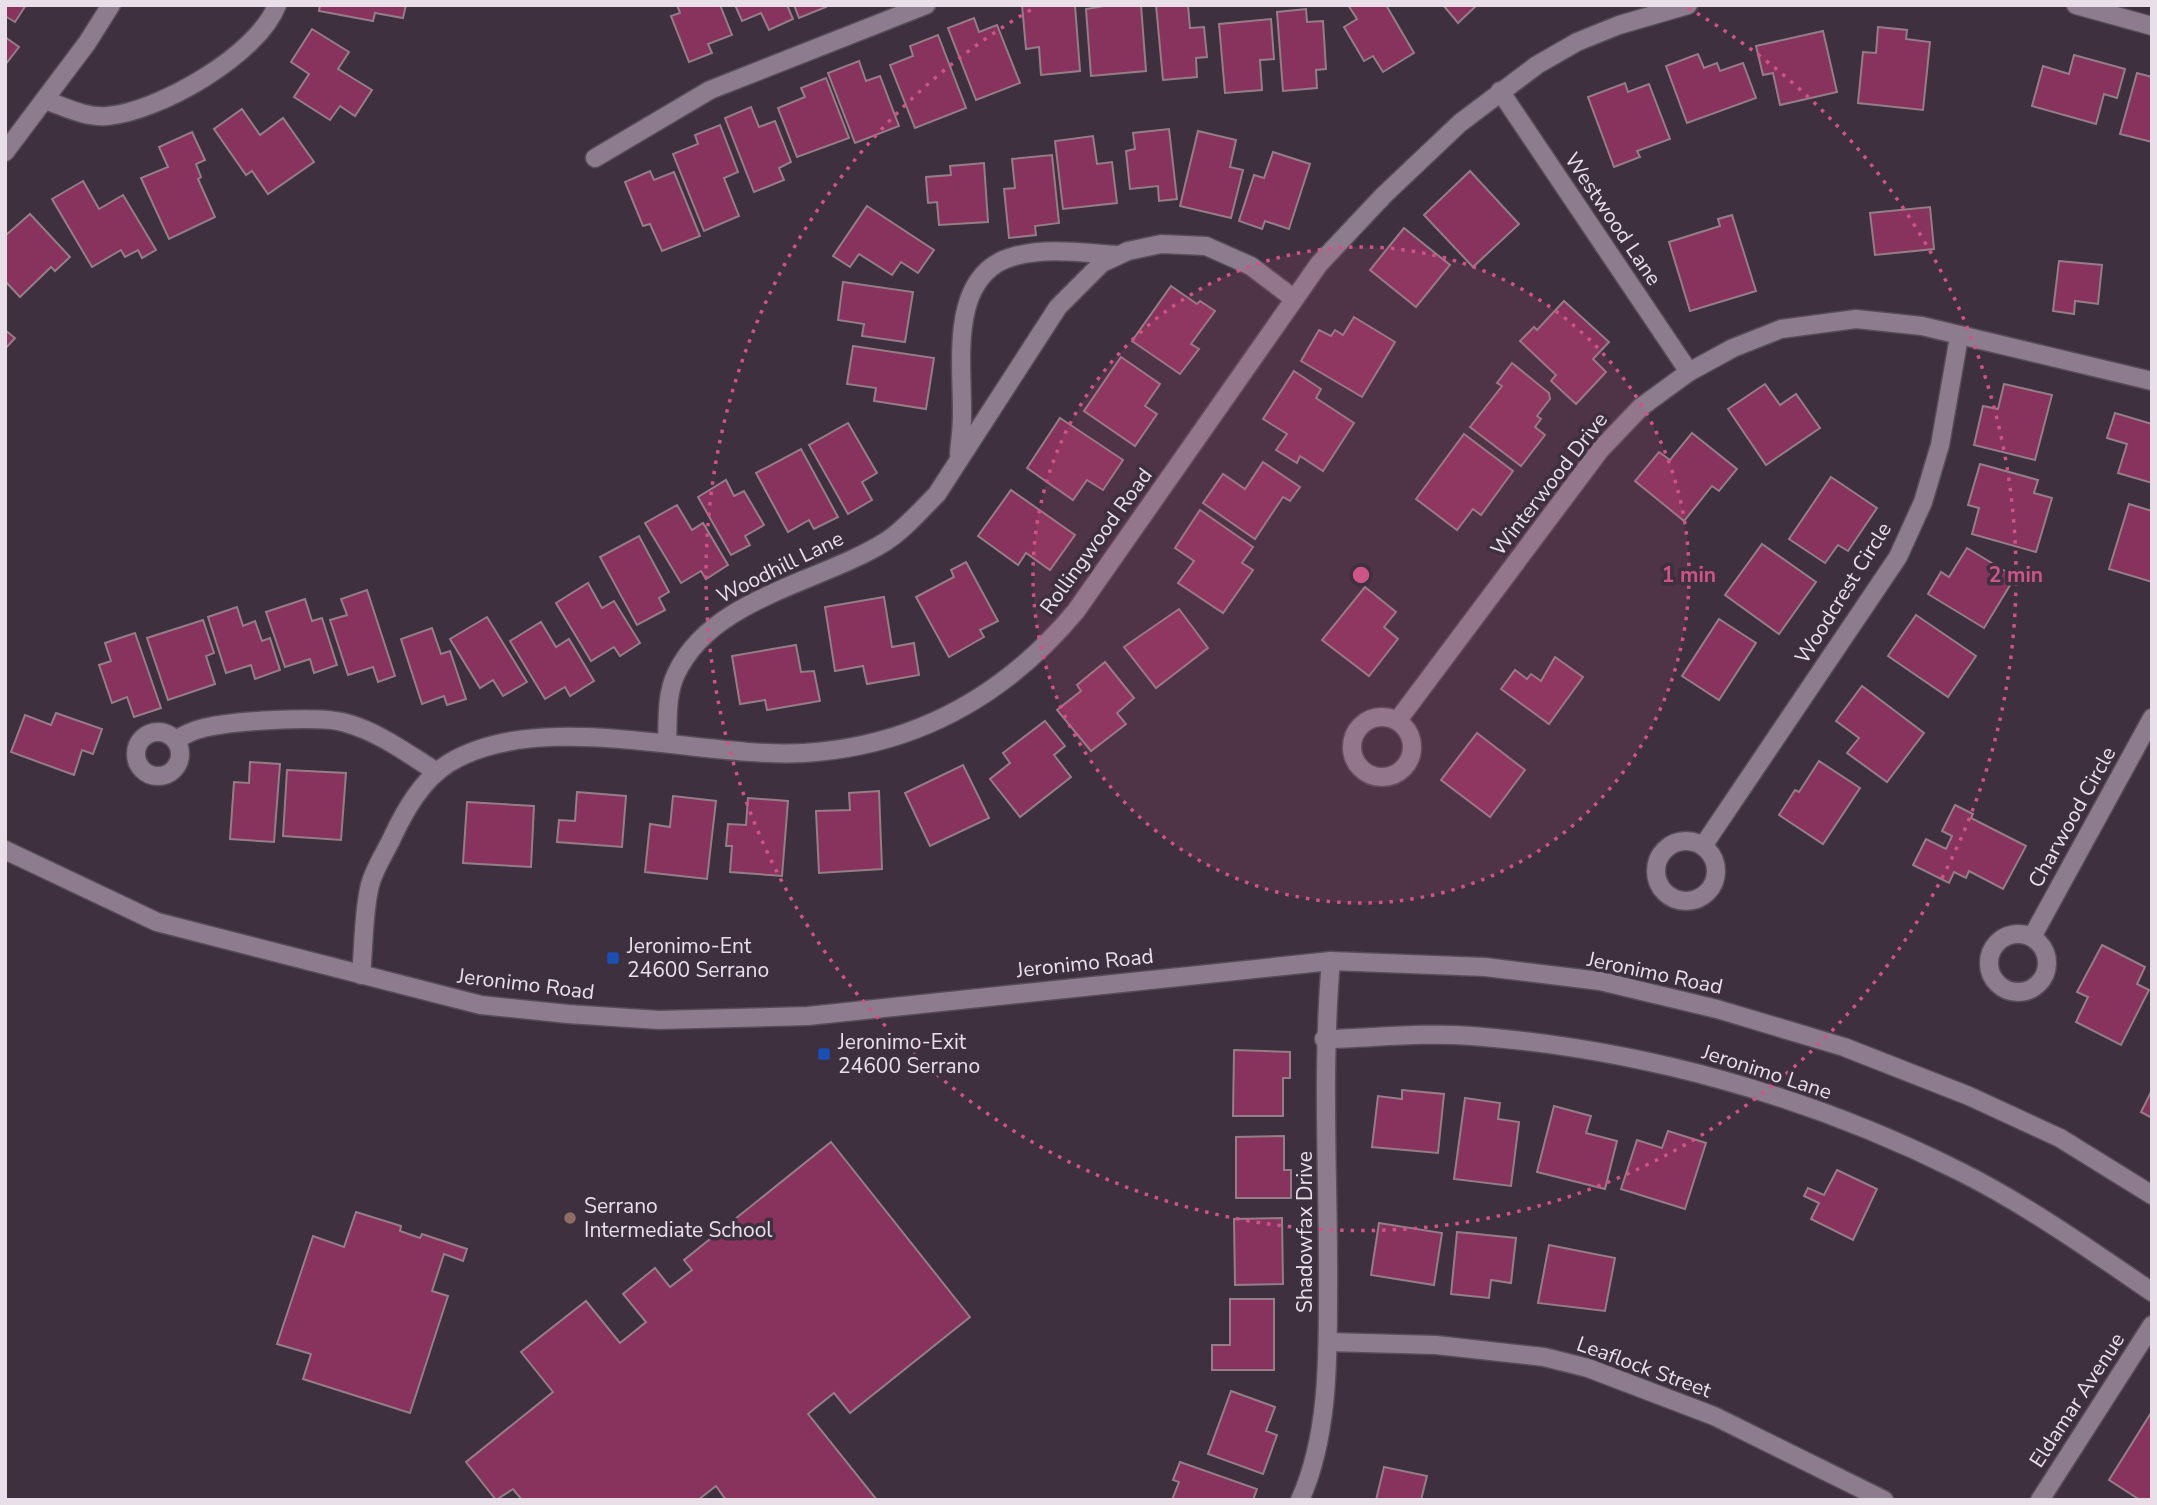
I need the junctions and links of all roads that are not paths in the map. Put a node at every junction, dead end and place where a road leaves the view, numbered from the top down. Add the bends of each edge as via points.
1 (111, 5) edge
2 (277, 5) edge
3 (926, 5) edge
4 (1688, 5) edge
5 (2076, 5) edge
6 (1658, 9) edge
7 (2152, 26) edge
8 (1500, 91) junction
9 (45, 100) junction
10 (5, 152) edge
11 (595, 158) dead end
12 (1117, 255) junction
13 (1293, 298) junction
14 (1959, 337) junction
15 (1689, 372) junction
16 (2152, 381) edge
17 (959, 459) junction
18 (2152, 718) edge
19 (1398, 720) dead end
20 (175, 740) dead end
21 (667, 743) junction
22 (437, 772) junction
23 (1703, 846) dead end
24 (5, 850) edge
25 (2032, 937) dead end
26 (1331, 961) junction
27 (361, 975) junction
28 (1324, 1038) junction
29 (2152, 1195) edge
30 (2152, 1292) edge
31 (2152, 1325) edge
32 (1328, 1342) junction
33 (1300, 1500) edge
34 (1884, 1500) edge
35 (2040, 1500) edge

1 - 9 street
2 - 9 street via 248,43 191,86 161,99 105,117
3 - 11 street via 709,90
4 - 6 street, Rollingwood Road
5 - 7 street
6 - 8 street, Rollingwood Road via 1577,42
8 - 13 street, Rollingwood Road via 1356,224
8 - 15 street, Westwood Lane
9 - 10 street
12 - 13 street, Woodhill Lane via 1161,244 1206,246 1251,266
12 - 17 street, Woodhill Lane via 1083,279 1058,307
12 - 17 street, Woodhill Lane via 1034,252 999,261 982,274 962,330
13 - 21 street, Rollingwood Road via 1076,611 1055,636 978,701 911,732 838,750 770,754
14 - 15 street, Winterwood Drive via 1922,326 1870,320 1811,323 1733,348
14 - 16 street, Winterwood Drive
14 - 23 street, Woodcrest Circle via 1940,445 1923,502 1898,557
15 - 19 street, Winterwood Drive via 1641,407 1600,450
17 - 21 street, Woodhill Lane via 937,494 886,541 718,623 692,646 675,676 668,702
18 - 25 street, Charwood Circle
20 - 22 street via 220,725 345,722
21 - 22 street, Rollingwood Road via 541,738 473,753
22 - 27 street, Rollingwood Road via 414,798 370,885
24 - 27 street, Jeronimo Road via 157,922
26 - 27 street, Jeronimo Road via 808,1016 659,1020 481,1006
26 - 28 street, Shadowfax Drive
26 - 29 street, Jeronimo Road via 1485,967 1600,981 1717,1009 1844,1047 1969,1097 2060,1138
28 - 30 street, Jeronimo Lane via 1471,1036 1591,1051 1697,1071 1785,1098 1959,1171 2047,1221
28 - 32 street, Shadowfax Drive
31 - 35 street, Eldamar Avenue
32 - 33 street, Shadowfax Drive via 1320,1427
32 - 34 street, Leaflock Street via 1436,1345 1544,1357 1588,1368 1714,1416

